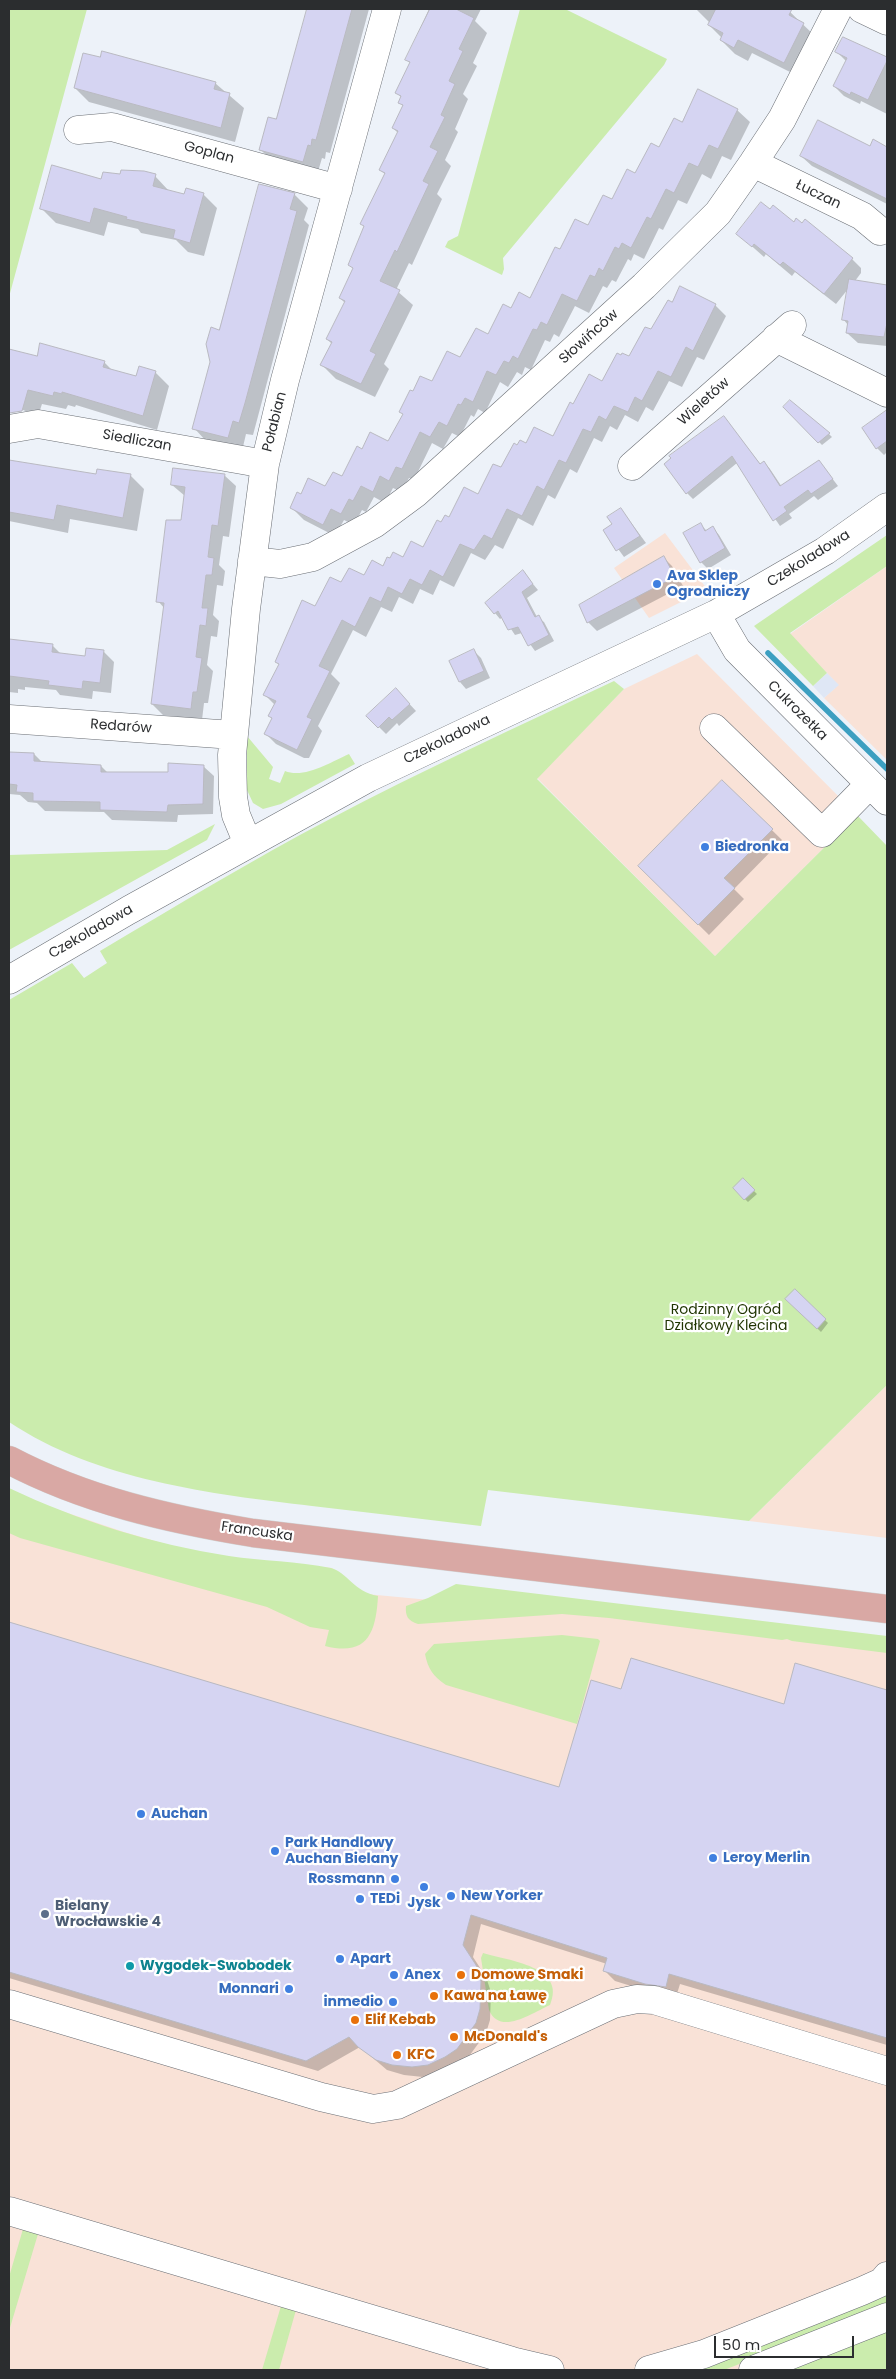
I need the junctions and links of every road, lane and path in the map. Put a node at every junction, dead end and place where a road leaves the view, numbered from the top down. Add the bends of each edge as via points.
1 (387, 9) edge
2 (838, 9) edge
3 (862, 9) edge
4 (887, 21) edge
5 (78, 130) dead end
6 (753, 163) junction
7 (338, 189) junction
8 (880, 231) dead end
9 (887, 392) edge
10 (9, 429) edge
11 (265, 464) junction
12 (632, 466) dead end
13 (887, 507) edge
14 (252, 561) junction
15 (716, 614) junction
16 (9, 719) edge
17 (714, 728) dead end
18 (233, 735) junction
19 (878, 793) edge
20 (248, 844) junction
21 (9, 980) edge
22 (9, 1460) edge
23 (887, 1608) edge
24 (9, 2004) edge
25 (887, 2071) edge
26 (9, 2211) edge
27 (887, 2276) edge
28 (887, 2317) edge
29 (515, 2366) edge
30 (550, 2370) edge
31 (649, 2370) edge
32 (753, 2370) edge

1 - 7 street, Połabian
2 - 6 street, Słowińców via 782,119
3 - 4 street
5 - 7 street, Goplan via 112,127
6 - 8 street, Łuczan via 862,216
6 - 14 street, Słowińców via 718,213 668,264 416,493 374,524 313,557 280,564
7 - 11 street, Połabian
9 - 12 street, Wieletów via 784,332
10 - 11 street, Siedliczan via 38,424
11 - 14 street, Połabian
13 - 15 street, Czekoladowa via 824,551
14 - 18 street, Połabian
15 - 19 street, Cukrozetka via 737,650
15 - 20 street, Czekoladowa via 368,778
16 - 18 street, Redarów
17 - 19 street via 822,833
18 - 20 street, Połabian via 233,797 238,823
20 - 21 street, Czekoladowa
22 - 23 main road, Francuska via 114,1503 204,1525
24 - 25 street via 321,2097 373,2109 397,2105 613,2004 637,1999 654,2000
26 - 29 street
27 - 31 street via 882,2282 862,2291 713,2350
28 - 32 street
29 - 30 street

